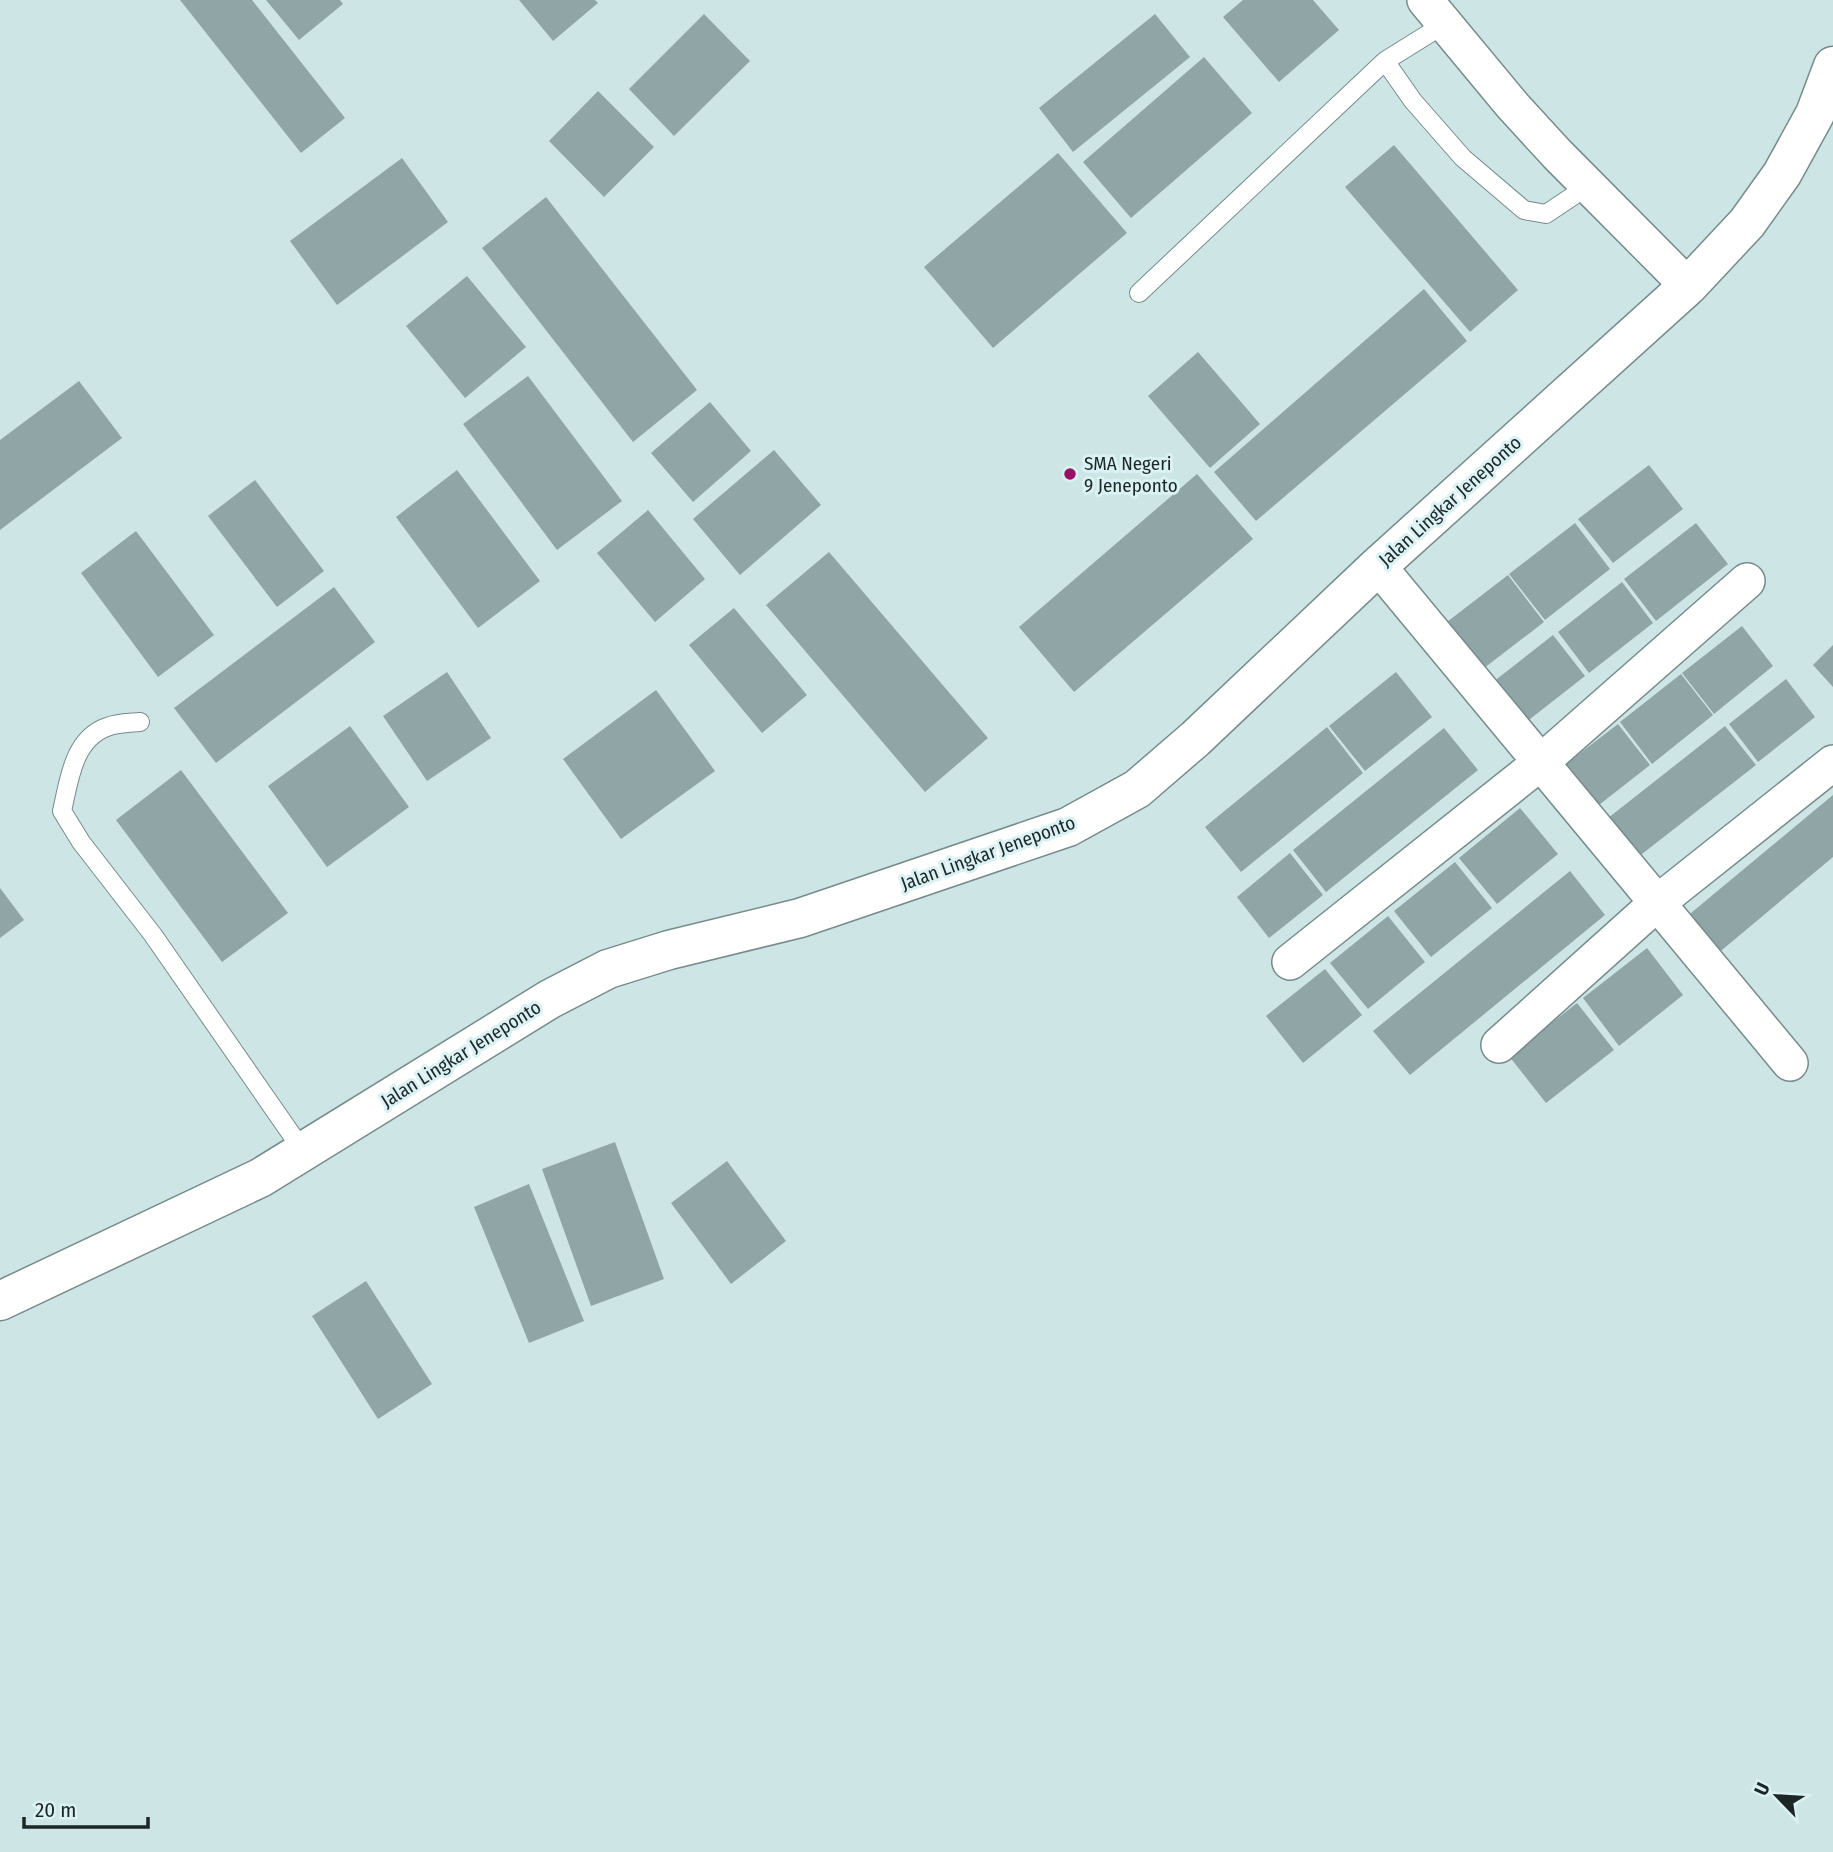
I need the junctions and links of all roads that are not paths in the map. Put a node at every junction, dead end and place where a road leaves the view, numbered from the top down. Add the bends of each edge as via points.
1 (1436, 12) edge
2 (1385, 61) junction
3 (1833, 66) edge
4 (1588, 186) junction
5 (1688, 286) junction
6 (1139, 293) dead end
7 (1378, 566) junction
8 (1747, 581) dead end
9 (140, 722) dead end
10 (1541, 763) junction
11 (1833, 764) edge
12 (1657, 903) junction
13 (1290, 962) dead end
14 (1499, 1045) dead end
15 (1790, 1063) dead end
16 (303, 1151) junction
17 (0, 1301) edge

1 - 2 lane
1 - 4 street via 1513,106
2 - 4 lane via 1413,102 1464,158 1524,210 1546,214
2 - 6 lane
3 - 5 main road, Jalan Lingkar Jeneponto via 1815,114 1782,174 1747,223
4 - 5 street
5 - 7 main road, Jalan Lingkar Jeneponto
7 - 10 street
7 - 16 main road, Jalan Lingkar Jeneponto via 1137,789 1068,827 800,918 608,969 550,999
8 - 10 street
9 - 16 lane via 106,727 87,741 75,757 62,811
10 - 12 street
10 - 13 street
11 - 12 street
12 - 14 street
12 - 15 street
16 - 17 main road, Jalan Lingkar Jeneponto via 260,1178

